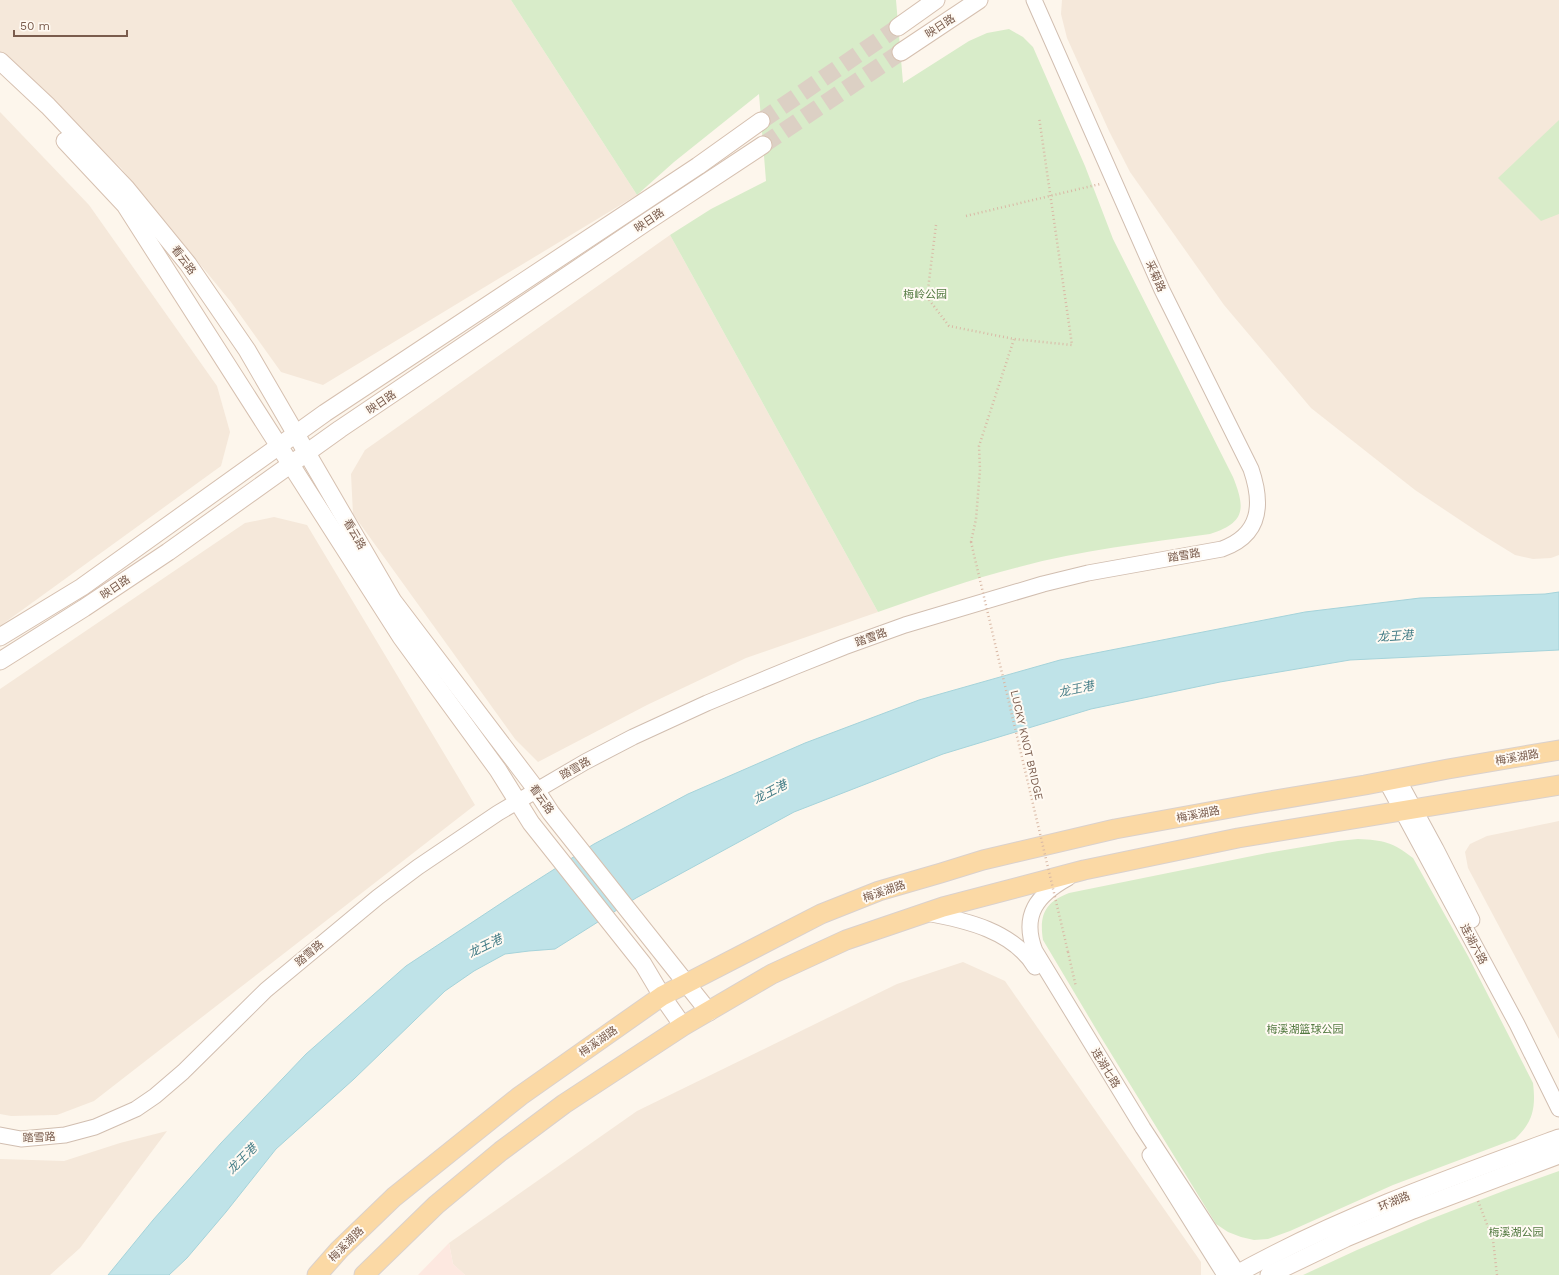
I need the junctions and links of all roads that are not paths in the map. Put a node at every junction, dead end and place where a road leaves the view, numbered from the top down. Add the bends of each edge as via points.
1 (936, 0) edge
2 (979, 0) edge
3 (1025, 0) edge
4 (1034, 0) edge
5 (898, 27) tunnel mouth
6 (901, 52) tunnel mouth
7 (0, 61) edge
8 (0, 76) edge
9 (761, 121) tunnel mouth
10 (763, 145) tunnel mouth
11 (295, 434) junction
12 (278, 446) junction
13 (306, 453) junction
14 (290, 465) junction
15 (1232, 541) junction
16 (0, 637) edge
17 (0, 661) edge
18 (1559, 750) edge
19 (1392, 780) junction
20 (1559, 785) edge
21 (534, 787) junction
22 (516, 798) junction
23 (1408, 810) junction
24 (1084, 870) junction
25 (925, 913) junction
26 (686, 984) junction
27 (662, 996) junction
28 (709, 1012) junction
29 (683, 1026) junction
30 (1559, 1090) edge
31 (1559, 1109) edge
32 (0, 1127) edge
33 (0, 1135) edge
34 (1559, 1138) edge
35 (1559, 1155) edge
36 (317, 1275) edge
37 (364, 1275) edge
38 (1234, 1275) edge
39 (1269, 1275) edge

1 - 5 main road, 映日路
2 - 6 main road, 映日路
3 - 15 street, 采菊路 via 1155,293 1227,435 1250,487 1252,505 1249,519
4 - 15 street, 采菊路 via 1162,290 1251,469 1257,486 1256,520 1241,539
7 - 11 main road, 看云路 via 48,106 126,188 188,264 247,350
8 - 12 main road, 看云路 via 25,98 125,204
9 - 11 main road, 映日路 via 692,170
10 - 13 main road, 映日路
11 - 12 main road, 映日路
11 - 13 main road, 看云路
12 - 14 main road, 看云路
12 - 16 main road, 映日路 via 82,587
13 - 14 main road, 映日路
13 - 21 main road, 看云路 via 394,601
14 - 17 main road, 映日路 via 168,552
14 - 22 main road, 看云路 via 401,637
15 - 21 street, 踏雪路 via 1222,549 1042,584 905,625 707,703
18 - 19 main road, 梅溪湖路
19 - 23 street, 连湖六路
19 - 26 main road, 梅溪湖路 via 1115,829 940,872 879,891 821,914
20 - 23 main road
21 - 22 street, 踏雪路
21 - 26 main road, 看云路 via 551,813
22 - 27 main road, 看云路 via 531,823 643,964
22 - 32 street, 踏雪路 via 493,806 413,862 315,938 134,1102 94,1120 66,1127 22,1130
22 - 33 street, 踏雪路 via 378,897 266,990 183,1072 136,1109 95,1127 65,1135 21,1139
23 - 24 main road via 1238,838
23 - 30 street, 连湖六路 via 1436,849
23 - 31 street, 连湖六路
24 - 25 main road
24 - 38 street, 连湖七路 via 1043,894 1036,904 1030,928 1035,951
25 - 28 main road via 846,940 772,974
25 - 38 street, 连湖七路 via 952,918 986,929 1012,942 1029,957 1162,1176
26 - 27 main road, 梅溪湖路
26 - 28 main road, 看云路
27 - 29 main road, 看云路
27 - 36 main road, 梅溪湖路 via 520,1096 412,1182 339,1250
28 - 29 main road
29 - 37 main road via 564,1104 501,1151 436,1205
34 - 38 main road, 环湖路 via 1362,1214
35 - 39 main road, 环湖路 via 1346,1238

